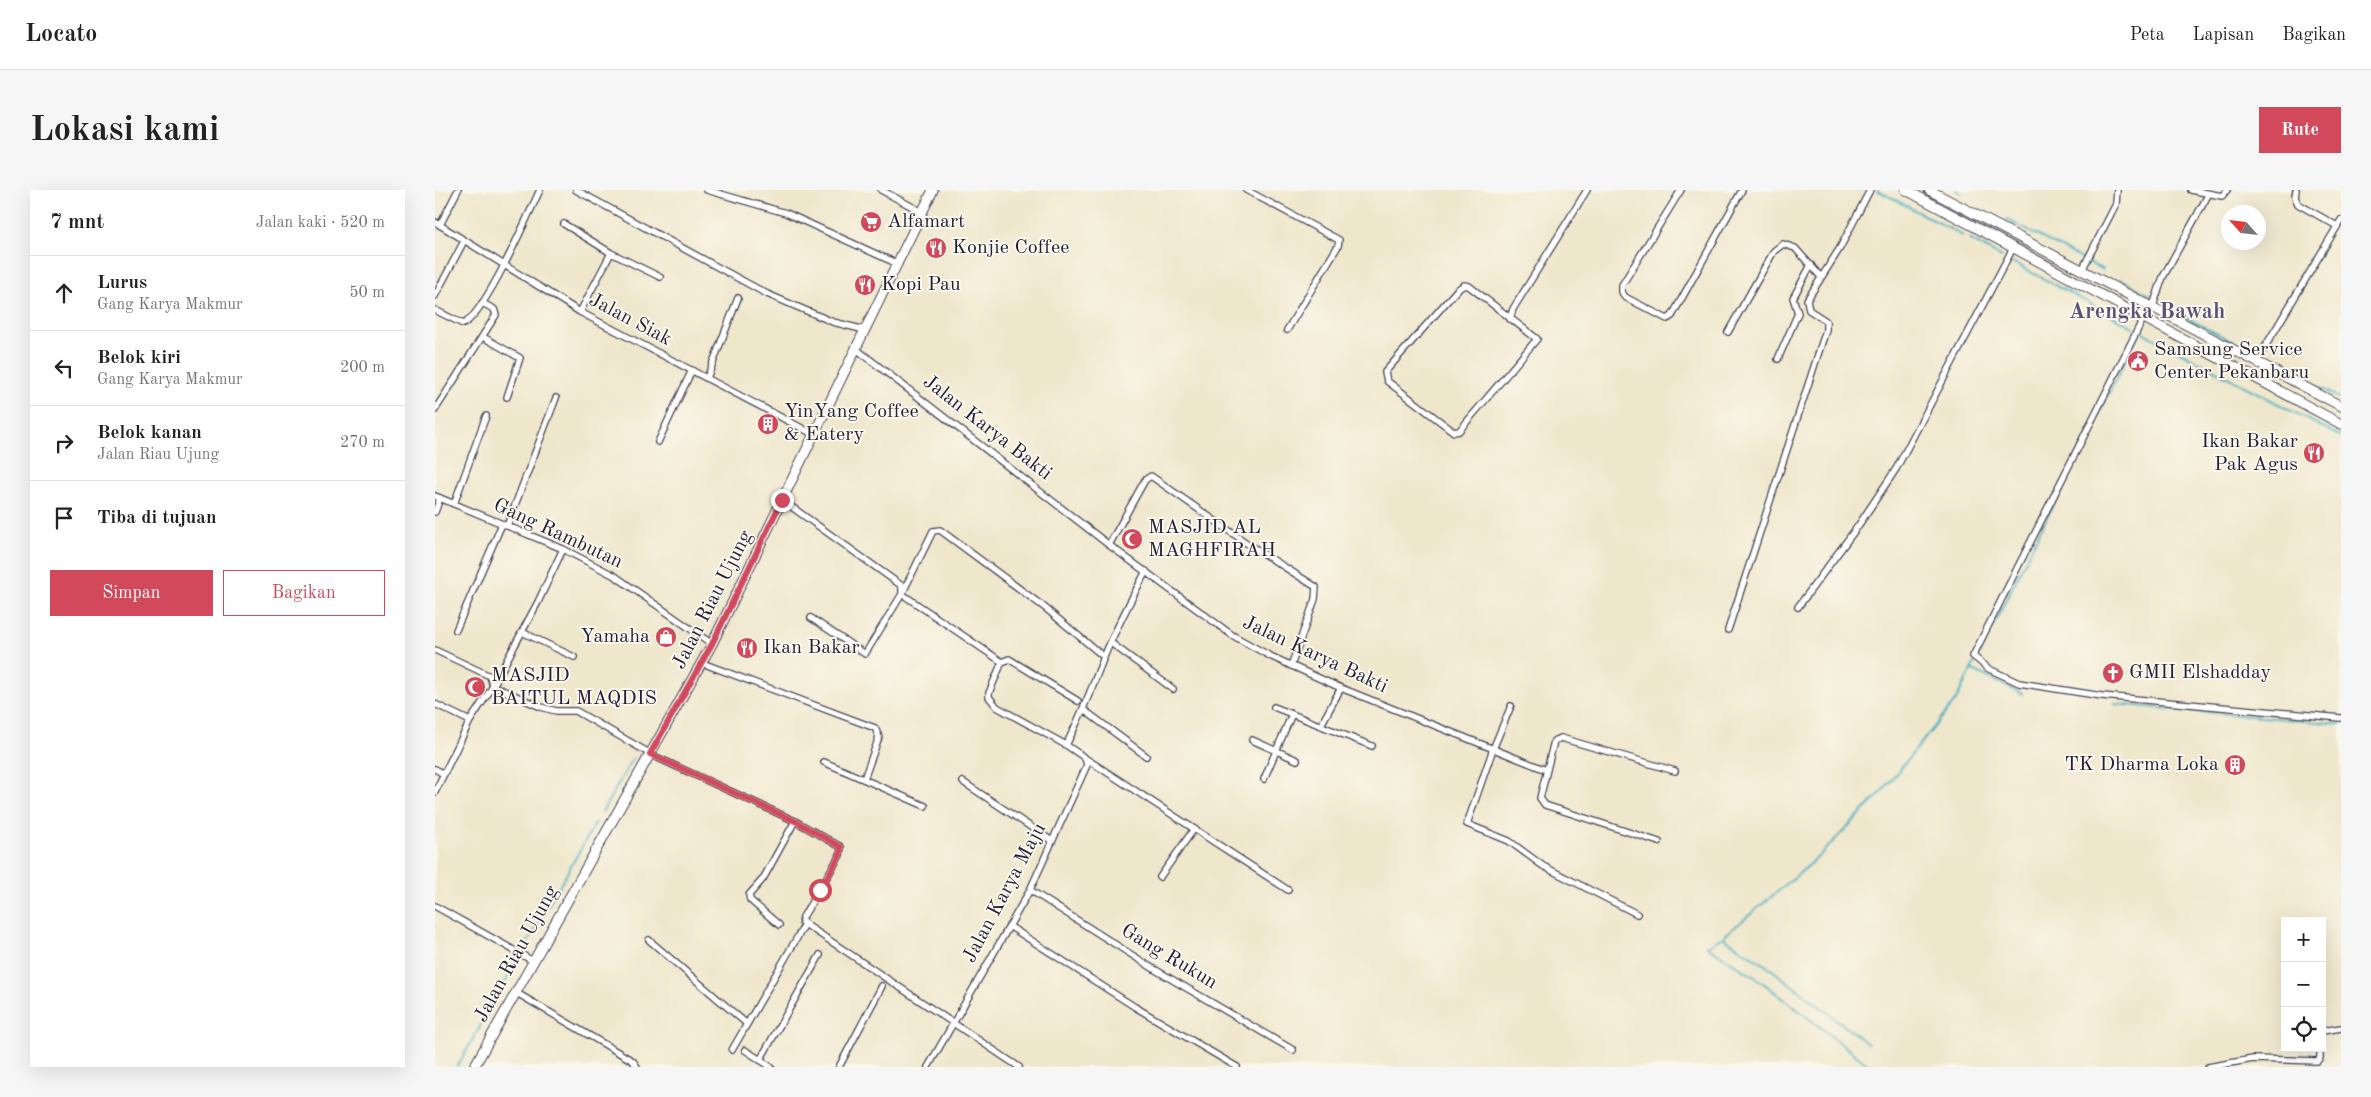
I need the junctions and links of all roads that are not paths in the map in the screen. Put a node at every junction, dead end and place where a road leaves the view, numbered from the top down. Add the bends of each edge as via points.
1 (459, 190) edge
2 (541, 190) edge
3 (576, 190) edge
4 (707, 190) edge
5 (881, 190) edge
6 (933, 190) edge
7 (1245, 190) edge
8 (1587, 190) edge
9 (1681, 190) edge
10 (1742, 190) edge
11 (1870, 190) edge
12 (1905, 190) edge
13 (1929, 190) edge
14 (2117, 190) edge
15 (2191, 190) edge
16 (2227, 190) edge
17 (2296, 190) edge
18 (2208, 195) junction
19 (922, 212) junction
20 (2341, 220) edge
21 (438, 223) edge
22 (565, 224) dead end
23 (2337, 226) junction
24 (464, 241) junction
25 (2013, 248) junction
26 (611, 252) junction
27 (898, 264) junction
28 (503, 265) junction
29 (1811, 265) junction
30 (2083, 268) junction
31 (660, 277) dead end
32 (1821, 277) junction
33 (435, 296) edge
34 (738, 298) dead end
35 (482, 303) junction
36 (2154, 303) junction
37 (435, 310) edge
38 (580, 312) junction
39 (2143, 318) junction
40 (1510, 319) junction
41 (865, 330) junction
42 (1287, 330) dead end
43 (1728, 332) dead end
44 (483, 337) junction
45 (855, 348) junction
46 (1778, 359) dead end
47 (2258, 360) junction
48 (692, 370) junction
49 (707, 378) junction
50 (507, 397) dead end
51 (557, 398) dead end
52 (2341, 406) edge
53 (435, 410) edge
54 (486, 416) dead end
55 (2341, 424) edge
56 (815, 434) junction
57 (658, 442) dead end
58 (438, 497) edge
59 (782, 500) junction
60 (454, 504) junction
61 (435, 512) edge
62 (504, 525) junction
63 (1109, 546) junction
64 (563, 549) junction
65 (1146, 571) junction
66 (903, 594) junction
67 (1798, 607) dead end
68 (811, 618) dead end
69 (457, 630) dead end
70 (1728, 630) dead end
71 (522, 632) junction
72 (1111, 643) junction
73 (712, 644) junction
74 (435, 650) edge
75 (574, 657) dead end
76 (1104, 657) junction
77 (1003, 661) junction
78 (702, 663) junction
79 (1291, 666) junction
80 (493, 686) junction
81 (1341, 688) junction
82 (1173, 689) dead end
83 (1078, 701) dead end
84 (435, 704) edge
85 (1511, 706) dead end
86 (1274, 707) dead end
87 (1084, 710) junction
88 (1292, 714) junction
89 (2341, 718) edge
90 (470, 721) junction
91 (1321, 725) junction
92 (1252, 740) dead end
93 (1067, 746) junction
94 (1372, 746) dead end
95 (1493, 749) junction
96 (1276, 750) junction
97 (650, 754) junction
98 (1146, 756) dead end
99 (1085, 758) junction
100 (1297, 760) dead end
101 (824, 762) dead end
102 (435, 769) edge
103 (1546, 770) junction
104 (1675, 770) dead end
105 (444, 774) junction
106 (864, 779) junction
107 (1264, 780) dead end
108 (963, 782) dead end
109 (435, 792) edge
110 (925, 806) dead end
111 (795, 821) junction
112 (1195, 829) junction
113 (1053, 841) junction
114 (1659, 842) dead end
115 (1160, 877) dead end
116 (1030, 890) junction
117 (1288, 890) dead end
118 (435, 906) edge
119 (1637, 914) dead end
120 (805, 924) junction
121 (779, 925) dead end
122 (1009, 926) junction
123 (649, 940) dead end
124 (820, 956) dead end
125 (531, 959) junction
126 (882, 986) dead end
127 (515, 992) junction
128 (953, 1022) junction
129 (747, 1024) junction
130 (2341, 1028) edge
131 (2326, 1030) edge
132 (732, 1050) dead end
133 (745, 1050) dead end
134 (1293, 1050) dead end
135 (2320, 1052) edge
136 (2320, 1058) junction
137 (760, 1060) junction
138 (474, 1067) edge
139 (637, 1067) edge
140 (771, 1067) edge
141 (839, 1067) edge
142 (928, 1067) edge
143 (1019, 1067) edge
144 (1237, 1067) edge
145 (2208, 1067) edge
146 (2321, 1067) edge

1 - 21 street
2 - 28 street
3 - 41 street via 767,294 833,322
4 - 27 street via 785,213
5 - 19 street
6 - 19 main road, Jalan Riau Ujung
7 - 42 street via 1339,240
8 - 40 street
9 - 10 street via 1622,285 1625,297 1667,319 1672,316
11 - 32 street
12 - 25 main road
13 - 30 main road
14 - 30 street via 2116,204
15 - 18 street
16 - 18 street via 2222,196
17 - 23 street via 2298,204
18 - 36 street via 2163,278
19 - 27 main road, Jalan Riau Ujung
20 - 23 street
21 - 24 street, Jalan Siak
22 - 26 street
23 - 47 street
24 - 28 street, Jalan Siak
24 - 33 street
25 - 39 main road
25 - 67 street via 1896,470
26 - 31 street
26 - 38 street
27 - 41 main road, Jalan Riau Ujung
28 - 35 street
28 - 38 street, Jalan Siak
29 - 32 street
29 - 43 street via 1795,248 1783,244 1774,251
29 - 46 street via 1793,298 1798,314
30 - 36 main road
32 - 70 street via 1806,303 1809,310 1826,321 1826,330
34 - 49 street
35 - 37 street via 463,324
35 - 44 street via 494,309 496,315
36 - 47 main road
38 - 48 street, Jalan Siak
39 - 55 main road
39 - 89 street via 1973,656 1989,669 2019,683 2102,696
40 - 40 street via 1534,335 1537,342 1459,431 1449,430 1387,381 1385,372 1461,287 1469,286
41 - 45 main road, Jalan Riau Ujung
44 - 50 street via 520,358
44 - 53 street
45 - 56 main road, Jalan Riau Ujung
45 - 63 street, Jalan Karya Bakti
47 - 52 main road
48 - 49 street, Jalan Siak
48 - 57 street
49 - 56 street, Jalan Siak
51 - 62 street
54 - 60 street
56 - 59 main road, Jalan Riau Ujung
58 - 60 street, Gang Rambutan
58 - 61 street
59 - 66 street via 900,583
59 - 73 main road, Jalan Riau Ujung
60 - 62 street, Gang Rambutan
62 - 64 street, Gang Rambutan
62 - 69 street
63 - 65 street, Jalan Karya Bakti
63 - 79 street via 1145,480 1151,476 1316,587
64 - 71 street
64 - 73 street, Gang Rambutan via 615,576
65 - 72 street
65 - 79 street, Jalan Karya Bakti via 1232,635
66 - 68 street via 865,654
66 - 76 street via 933,531 939,530 1007,578
66 - 77 street
71 - 75 street
71 - 80 street
72 - 76 street
72 - 82 street
73 - 78 main road, Jalan Riau Ujung
74 - 80 street via 490,676
76 - 87 street
77 - 83 street via 1009,659
77 - 93 street via 989,693 993,703
78 - 97 main road, Jalan Riau Ujung
78 - 106 street via 875,728 879,737
79 - 81 street, Jalan Karya Bakti
80 - 90 street
80 - 97 street via 541,708 576,711
81 - 91 street
81 - 95 street, Jalan Karya Bakti
84 - 90 street
85 - 95 street
86 - 88 street
87 - 93 street
87 - 98 street
88 - 91 street
88 - 96 street
90 - 105 street
91 - 94 street
92 - 96 street
93 - 99 street
95 - 103 street, Jalan Karya Bakti
95 - 119 street via 1467,824 1509,842 1543,866
96 - 100 street
96 - 107 street
97 - 111 street
97 - 125 main road, Jalan Riau Ujung
99 - 112 street
99 - 113 street, Jalan Karya Maju via 1087,765
101 - 106 street
102 - 105 street
103 - 104 street via 1555,741 1561,738
103 - 114 street via 1541,798 1545,805
105 - 109 street
106 - 110 street
108 - 113 street
111 - 120 street via 841,850 803,917
111 - 121 street via 763,880 749,895 750,900
112 - 115 street
112 - 117 street
113 - 116 street, Jalan Karya Maju
116 - 122 street, Jalan Karya Maju
116 - 134 street, Gang Rukun via 1168,977
118 - 125 street
120 - 128 street
120 - 129 street
122 - 128 street, Jalan Karya Maju
122 - 144 street via 1135,1007
123 - 129 street
124 - 137 street
125 - 127 main road, Jalan Riau Ujung
126 - 141 street
127 - 138 main road, Jalan Riau Ujung
127 - 139 street via 633,1061
128 - 142 street, Jalan Karya Maju
128 - 143 street
129 - 132 street
130 - 131 street
133 - 137 street
135 - 136 street
136 - 145 street via 2317,1061 2253,1058
136 - 146 street
137 - 140 street

